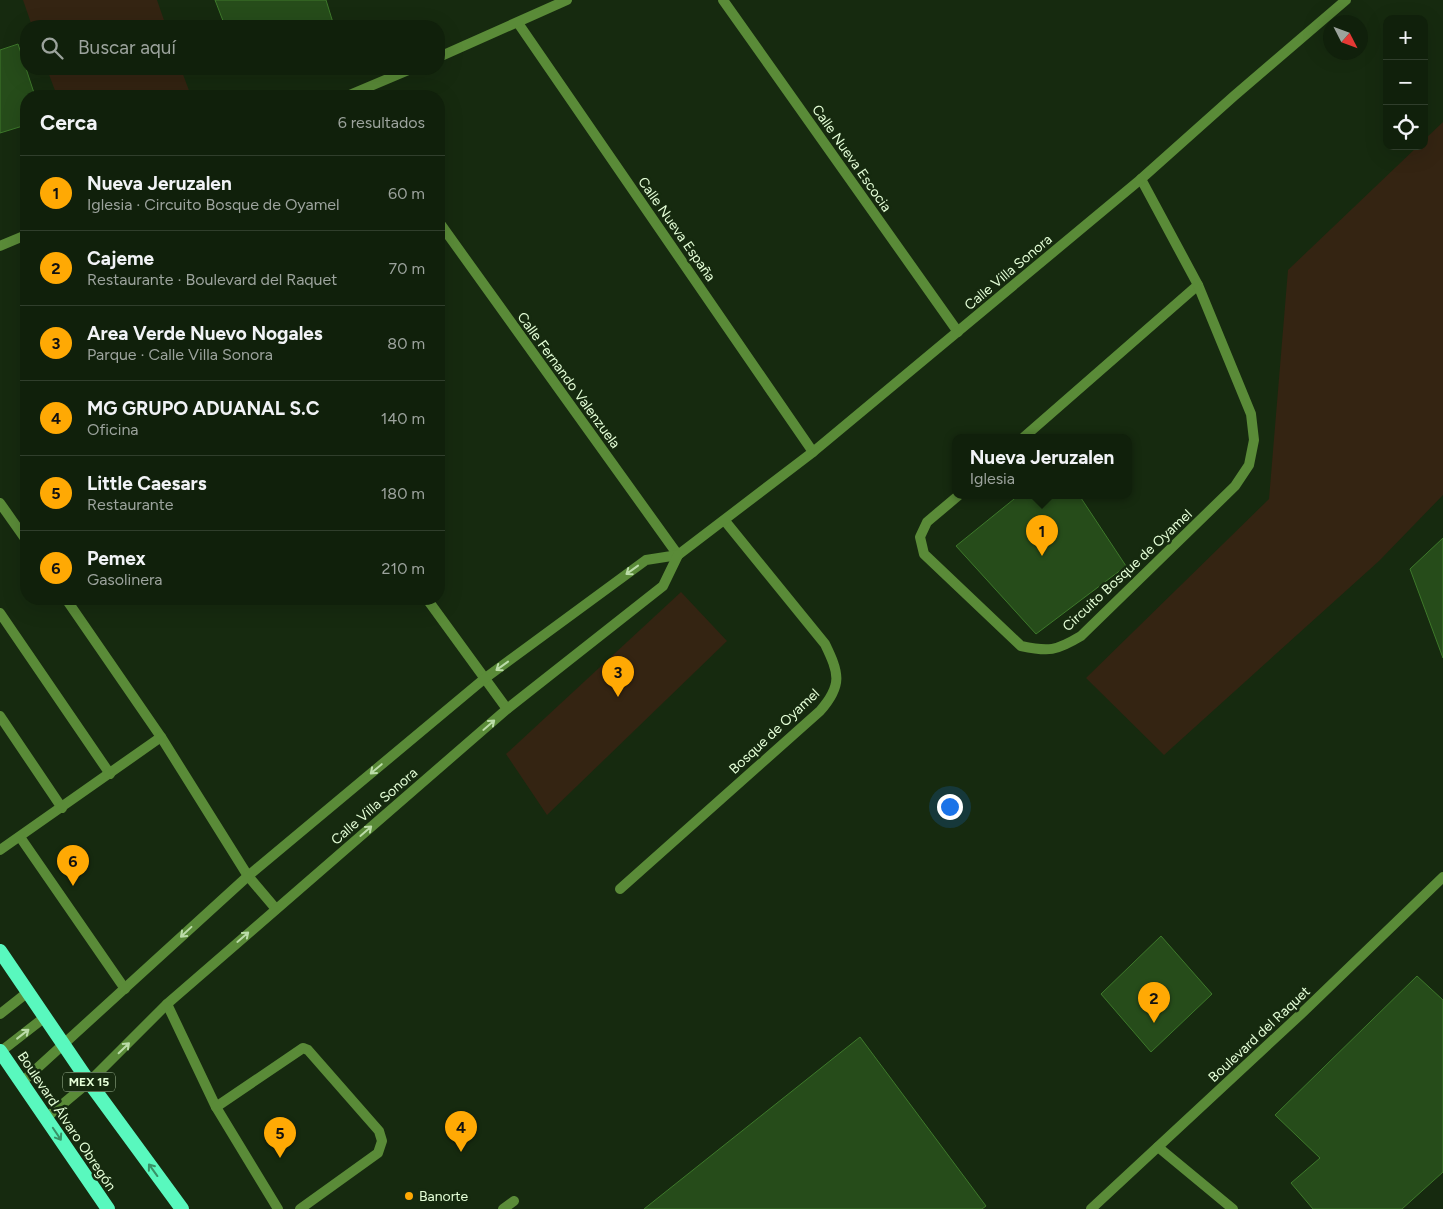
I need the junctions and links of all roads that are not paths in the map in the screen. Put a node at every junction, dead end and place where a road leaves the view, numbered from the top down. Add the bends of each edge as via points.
1 (567, 0) edge
2 (723, 0) edge
3 (1346, 0) edge
4 (518, 23) junction
5 (445, 54) edge
6 (397, 75) edge
7 (362, 90) edge
8 (1141, 179) junction
9 (445, 230) edge
10 (20, 238) edge
11 (0, 246) edge
12 (1198, 285) junction
13 (958, 332) junction
14 (1027, 434) edge
15 (813, 452) junction
16 (954, 499) edge
17 (0, 503) edge
18 (725, 521) junction
19 (20, 531) edge
20 (678, 555) junction
21 (70, 605) edge
22 (431, 605) edge
23 (0, 613) edge
24 (484, 679) junction
25 (507, 709) junction
26 (0, 716) edge
27 (161, 737) junction
28 (110, 774) junction
29 (62, 808) junction
30 (20, 837) junction
31 (0, 850) edge
32 (248, 876) junction
33 (1443, 877) edge
34 (620, 889) dead end
35 (276, 909) junction
36 (0, 951) edge
37 (125, 989) junction
38 (28, 992) junction
39 (167, 1004) junction
40 (0, 1014) edge
41 (45, 1017) junction
42 (65, 1044) junction
43 (0, 1051) edge
44 (22, 1082) junction
45 (89, 1082) junction
46 (216, 1107) junction
47 (46, 1118) junction
48 (1158, 1147) junction
49 (514, 1201) dead end
50 (108, 1209) edge
51 (182, 1209) edge
52 (278, 1209) edge
53 (300, 1209) edge
54 (503, 1209) edge
55 (1091, 1209) edge
56 (1233, 1209) edge

1 - 4 street
2 - 13 street, Calle Nueva Escocia
3 - 8 street, Calle Villa Sonora
4 - 5 street
4 - 15 street, Calle Nueva España
6 - 7 street
8 - 12 street, Circuito Bosque de Oyamel
8 - 13 street, Calle Villa Sonora
9 - 20 street, Calle Fernando Valenzuela
10 - 11 street
12 - 14 street
12 - 16 street, Circuito Bosque de Oyamel via 1251,414 1254,440 1249,465 1234,486 1081,636 1061,648 1040,650 1021,646 924,554 920,537 927,522
13 - 15 street, Calle Villa Sonora
15 - 18 street, Calle Villa Sonora
17 - 19 street
18 - 20 street, Calle Villa Sonora
18 - 34 street, Bosque de Oyamel via 825,644 838,677 830,700 820,711
20 -> 24 street, Calle Villa Sonora via 646,560
20 - 25 street, Calle Villa Sonora via 663,586
21 - 27 street
22 - 24 street
23 - 28 street
24 - 25 street
24 -> 32 street, Calle Villa Sonora
35 -> 25 street, Calle Villa Sonora
26 - 29 street
27 - 28 street
27 - 32 street
28 - 29 street
29 - 30 street
30 - 31 street
30 - 37 street
32 - 35 street
32 -> 37 street, Calle Villa Sonora
33 - 48 street, Boulevard del Raquet
39 -> 35 street, Calle Villa Sonora
36 - 38 highway, MEX 15
37 - 42 street, Calle Villa Sonora
38 - 40 street
38 - 41 highway, MEX 15
45 -> 39 street, Calle Villa Sonora
39 - 46 street
41 - 42 highway, MEX 15
43 -> 41 street
42 - 44 street, Calle Villa Sonora
42 - 45 highway, MEX 15
43 - 44 highway, Boulevard Álvaro Obregón
44 - 47 highway, Boulevard Álvaro Obregón
45 - 47 street, Calle Villa Sonora
51 -> 45 highway, MEX 15
46 - 52 street
46 - 53 street via 302,1048 308,1050 379,1132 381,1147 373,1157
47 -> 50 highway, Boulevard Álvaro Obregón
48 - 55 street, Boulevard del Raquet
48 - 56 street
49 - 54 street

